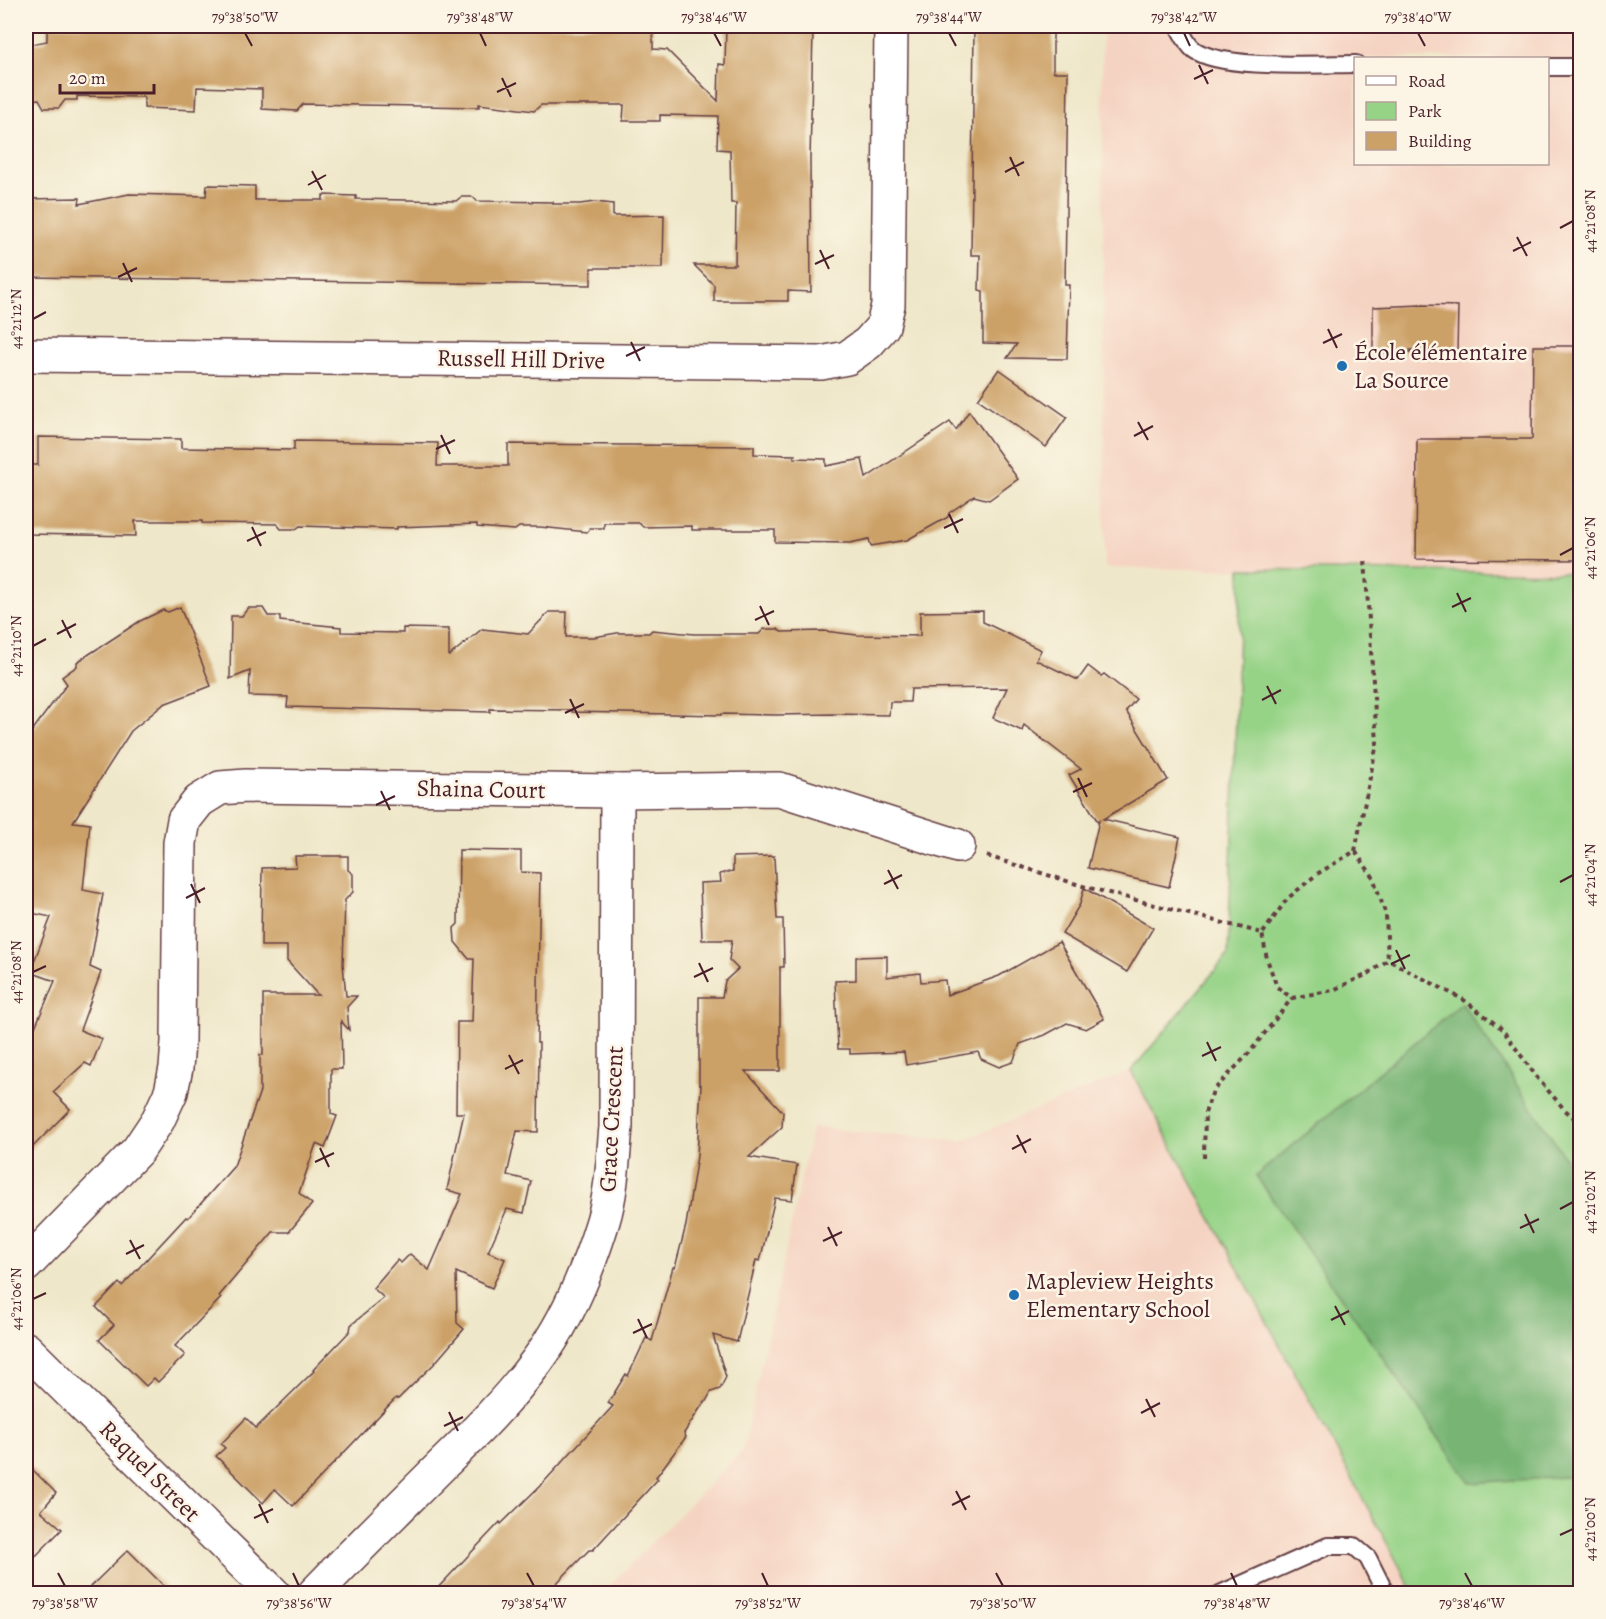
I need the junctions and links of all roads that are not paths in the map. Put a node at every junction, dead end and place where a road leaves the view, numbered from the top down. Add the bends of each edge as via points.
1 (891, 26) edge
2 (1178, 26) edge
3 (1354, 64) edge
4 (1549, 67) edge
5 (1581, 67) edge
6 (26, 355) edge
7 (617, 791) junction
8 (958, 846) road end
9 (26, 1265) edge
10 (26, 1349) edge
11 (274, 1593) edge
12 (314, 1593) edge
13 (1220, 1593) edge
14 (1386, 1593) edge

1 - 6 street, Russell Hill Drive via 888,305 883,326 847,358 821,363
2 - 3 lane via 1192,49 1211,58
4 - 5 lane
7 - 8 street, Shaina Court via 779,789
7 - 9 street, Shaina Court via 246,786 220,788 199,801 184,820 180,843 178,1042 171,1092 138,1150
7 - 12 street, Grace Crescent via 615,1127 604,1219 590,1261 576,1296 538,1360 484,1423
10 - 11 street, Raquel Street
13 - 14 lane via 1328,1546 1354,1546 1368,1558

